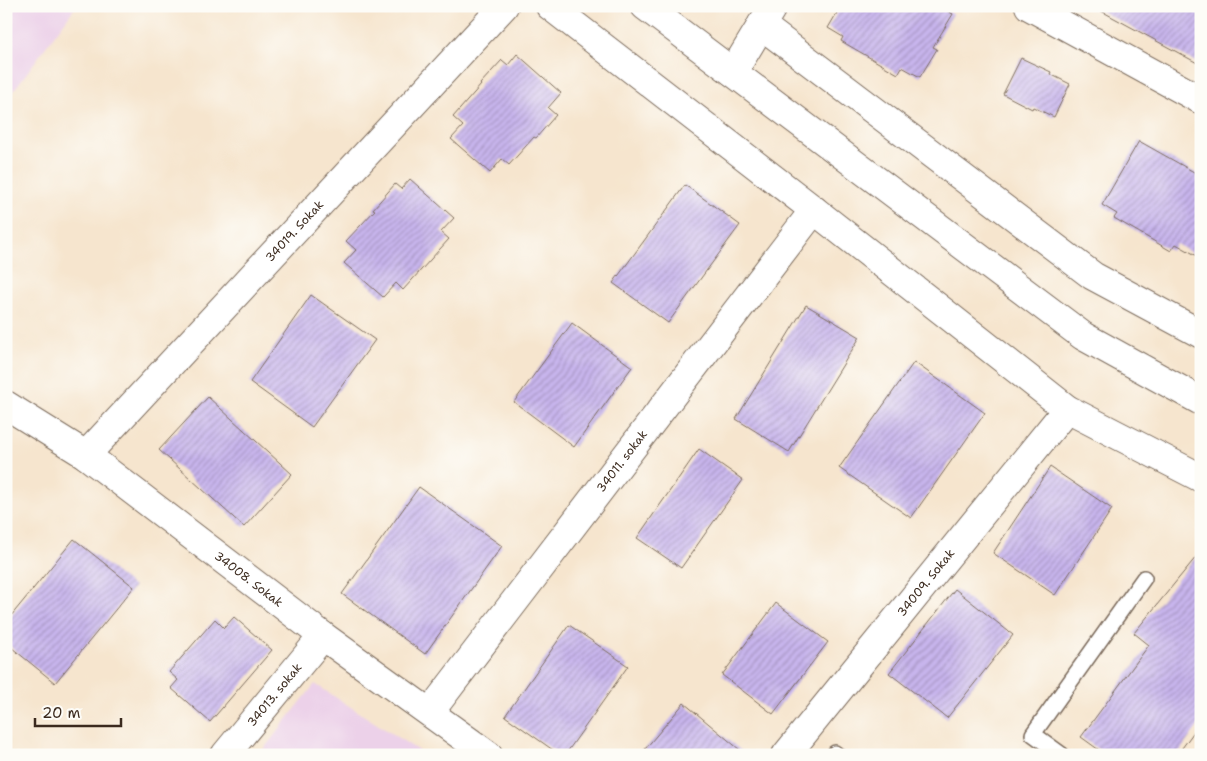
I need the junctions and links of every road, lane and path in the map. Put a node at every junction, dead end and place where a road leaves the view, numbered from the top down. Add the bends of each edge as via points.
1 (504, 6) edge
2 (550, 6) edge
3 (645, 6) edge
4 (1029, 6) edge
5 (767, 16) edge
6 (733, 72) junction
7 (1201, 100) edge
8 (814, 210) junction
9 (1201, 334) edge
10 (1201, 402) edge
11 (6, 405) edge
12 (1067, 409) junction
13 (86, 455) junction
14 (1201, 478) edge
15 (1144, 578) dead end
16 (323, 636) junction
17 (430, 712) junction
18 (224, 755) edge
19 (488, 755) edge
20 (786, 755) edge
21 (1062, 755) edge

1 - 13 street, 34019. Sokak
2 - 8 street
3 - 6 street
4 - 7 street
5 - 6 street
5 - 9 street via 1093,276
6 - 10 street via 1083,336
8 - 12 street
8 - 17 street, 34011. sokak
11 - 13 street, 34008. Sokak
12 - 14 street
12 - 20 street, 34009. Sokak
13 - 16 street, 34008. Sokak
15 - 21 lane via 1033,734
16 - 17 street, 34008. Sokak
16 - 18 street, 34013. sokak
17 - 19 street, 34008. Sokak

